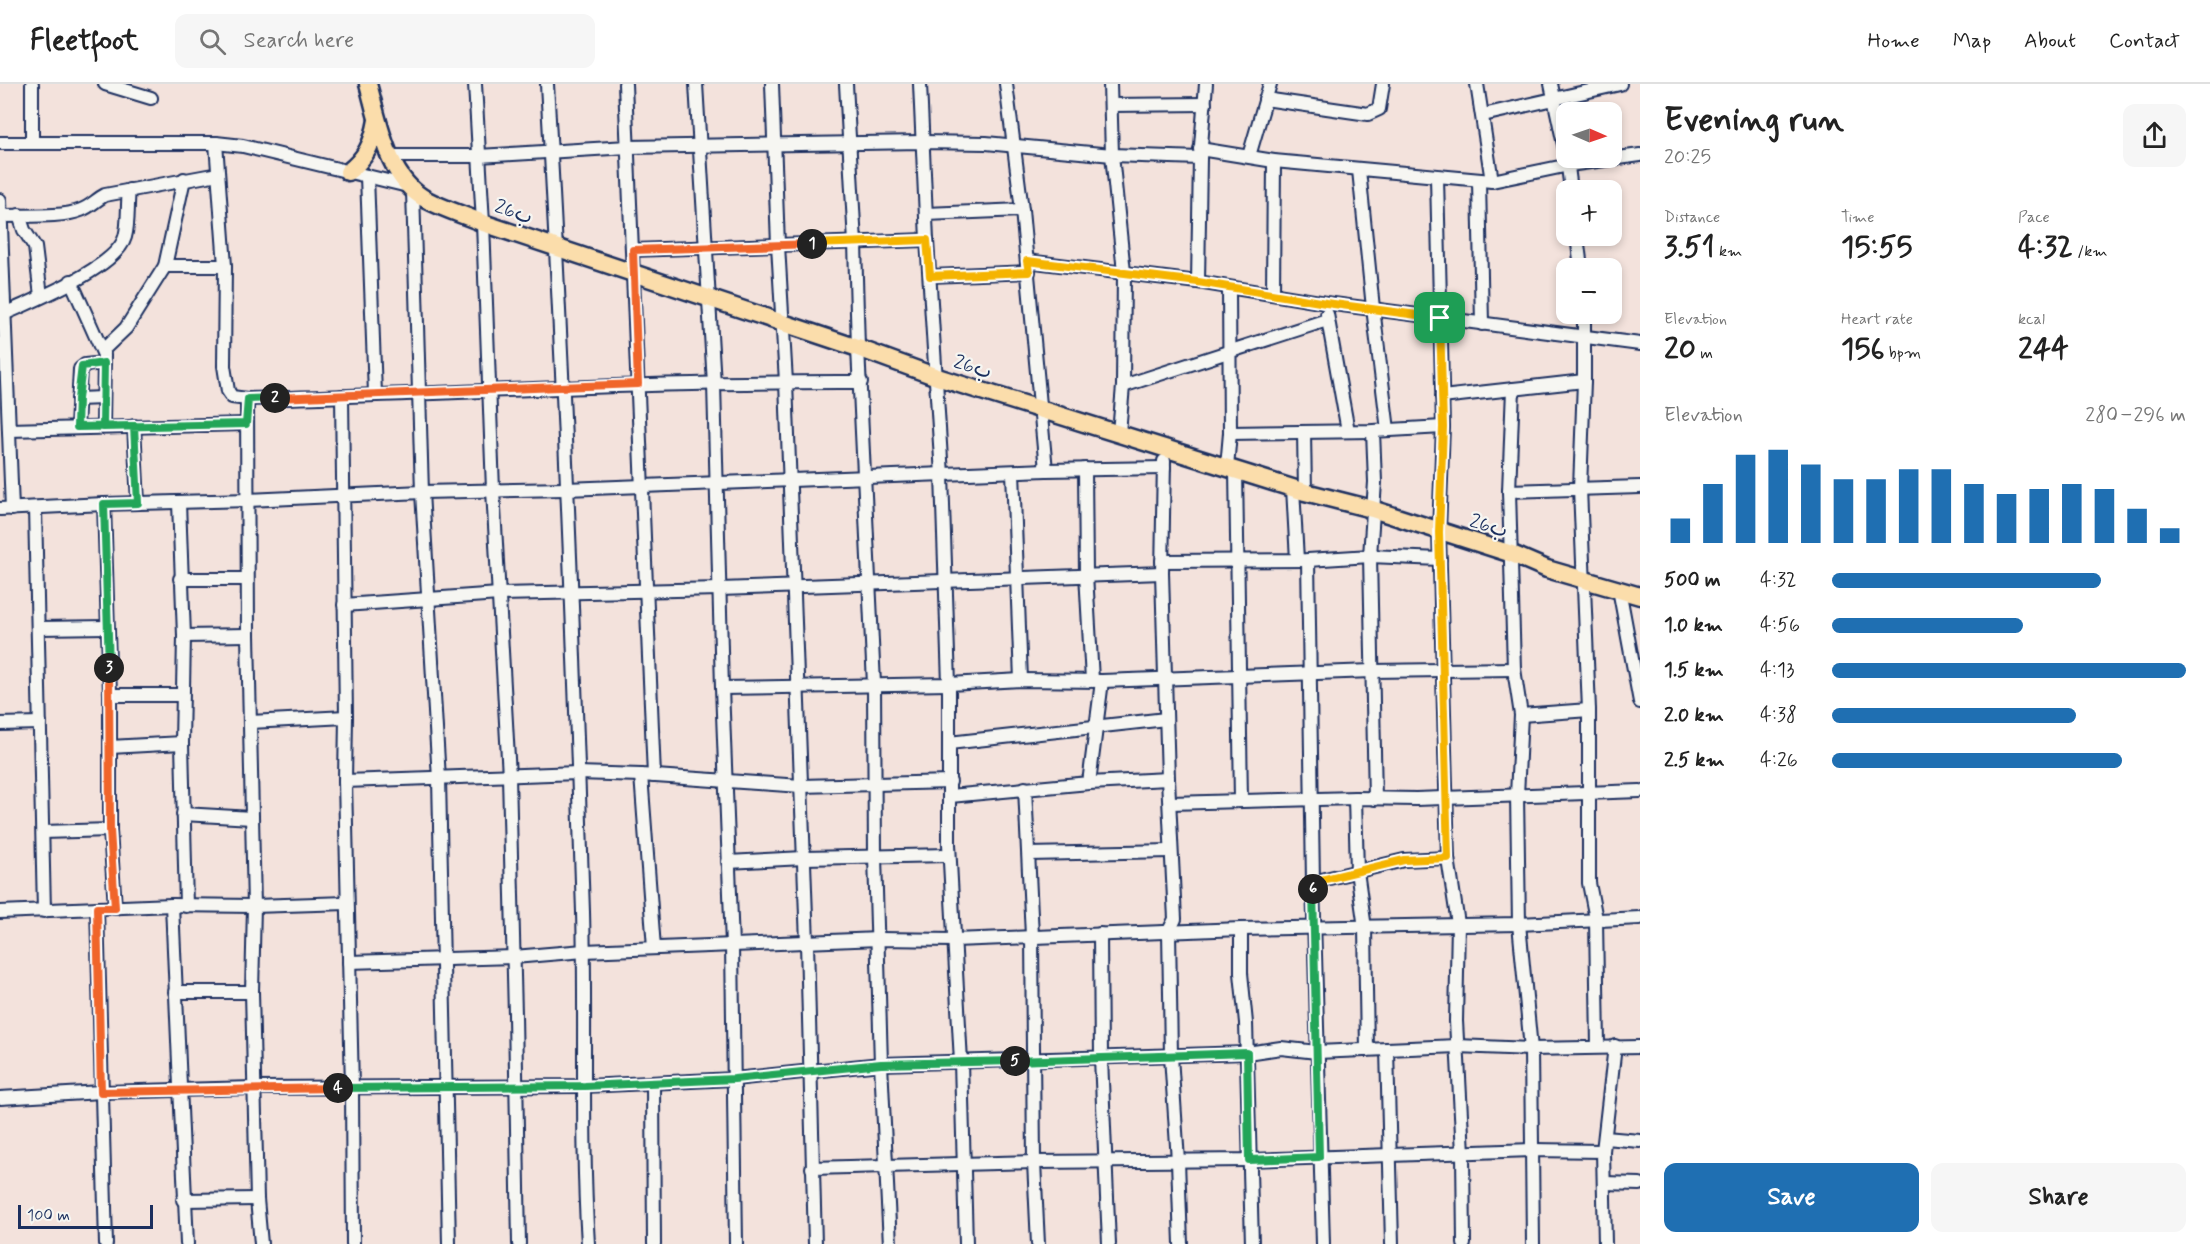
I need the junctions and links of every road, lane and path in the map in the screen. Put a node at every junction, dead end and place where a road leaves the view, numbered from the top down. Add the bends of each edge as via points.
1 (32, 84) edge
2 (105, 84) edge
3 (368, 84) edge
4 (475, 84) edge
5 (547, 84) edge
6 (625, 84) edge
7 (696, 84) edge
8 (772, 84) edge
9 (846, 84) edge
10 (920, 84) edge
11 (1006, 84) edge
12 (1110, 84) edge
13 (1206, 84) edge
14 (1270, 84) edge
15 (1383, 84) edge
16 (1477, 84) edge
17 (1551, 84) edge
18 (1620, 84) edge
19 (152, 98) dead end
20 (1266, 99) junction
21 (1553, 99) junction
22 (1204, 104) junction
23 (1111, 105) junction
24 (1556, 112) edge
25 (1483, 115) junction
26 (377, 119) junction
27 (922, 142) junction
28 (0, 143) edge
29 (32, 143) junction
30 (216, 143) junction
31 (849, 144) junction
32 (774, 145) junction
33 (1014, 146) junction
34 (627, 147) junction
35 (699, 147) junction
36 (551, 152) junction
37 (1200, 154) junction
38 (1112, 155) junction
39 (1640, 155) edge
40 (390, 156) junction
41 (478, 156) junction
42 (1249, 156) junction
43 (1622, 156) edge
44 (1274, 161) junction
45 (1556, 162) edge
46 (1359, 171) junction
47 (348, 172) junction
48 (218, 174) junction
49 (368, 176) junction
50 (1437, 177) junction
51 (184, 179) junction
52 (1486, 181) junction
53 (411, 189) junction
54 (129, 190) junction
55 (0, 200) edge
56 (1022, 210) junction
57 (926, 214) junction
58 (19, 215) junction
59 (1, 221) edge
60 (483, 223) junction
61 (927, 240) junction
62 (855, 243) junction
63 (778, 245) junction
64 (705, 246) junction
65 (555, 248) junction
66 (633, 250) junction
67 (165, 266) junction
68 (225, 266) junction
69 (1028, 267) junction
70 (1124, 272) junction
71 (633, 274) junction
72 (930, 276) junction
73 (71, 281) junction
74 (1198, 282) junction
75 (1229, 288) junction
76 (1273, 294) junction
77 (41, 296) junction
78 (709, 299) junction
79 (1326, 303) junction
80 (1372, 308) junction
81 (4, 314) junction
82 (1440, 318) junction
83 (1327, 320) junction
84 (783, 324) junction
85 (1482, 324) junction
86 (1584, 324) edge
87 (1584, 336) junction
88 (1640, 344) edge
89 (858, 348) junction
90 (1231, 351) junction
91 (104, 356) junction
92 (4, 377) edge
93 (937, 377) junction
94 (786, 381) junction
95 (1584, 381) junction
96 (861, 382) junction
97 (638, 384) junction
98 (714, 384) junction
99 (1123, 386) junction
100 (562, 387) junction
101 (1514, 389) junction
102 (488, 392) junction
103 (375, 394) junction
104 (420, 394) junction
105 (342, 396) junction
106 (1442, 397) junction
107 (78, 399) junction
108 (103, 399) junction
109 (248, 399) junction
110 (1042, 410) junction
111 (246, 424) junction
112 (134, 426) junction
113 (77, 427) junction
114 (103, 427) junction
115 (1443, 427) junction
116 (9, 430) junction
117 (1388, 430) junction
118 (1348, 431) junction
119 (1373, 431) junction
120 (1304, 432) junction
121 (1119, 433) junction
122 (1230, 433) junction
123 (1165, 448) junction
124 (1164, 468) junction
125 (1232, 468) junction
126 (1085, 469) junction
127 (1046, 470) junction
128 (1013, 472) junction
129 (942, 475) junction
130 (864, 478) junction
131 (789, 482) junction
132 (715, 484) junction
133 (642, 485) junction
134 (1640, 487) edge
135 (1580, 488) junction
136 (566, 489) junction
137 (493, 490) junction
138 (1299, 490) junction
139 (1509, 491) junction
140 (422, 492) junction
141 (344, 496) junction
142 (248, 500) junction
143 (178, 502) junction
144 (138, 503) junction
145 (104, 504) junction
146 (35, 508) junction
147 (6, 509) edge
148 (1372, 509) junction
149 (1439, 532) junction
150 (1512, 554) junction
151 (1370, 556) junction
152 (1440, 559) junction
153 (1237, 560) junction
154 (1302, 560) junction
155 (1162, 567) junction
156 (1086, 574) junction
157 (1016, 578) junction
158 (180, 579) junction
159 (247, 579) junction
160 (1583, 579) junction
161 (944, 581) junction
162 (868, 584) junction
163 (793, 586) junction
164 (720, 589) junction
165 (1619, 589) junction
166 (646, 591) junction
167 (572, 593) junction
168 (499, 594) junction
169 (1640, 596) edge
170 (427, 600) junction
171 (344, 605) junction
172 (106, 627) junction
173 (39, 628) junction
174 (248, 634) junction
175 (183, 636) junction
176 (1514, 669) junction
177 (1372, 671) junction
178 (1444, 671) junction
179 (1309, 675) junction
180 (1239, 676) junction
181 (1166, 678) junction
182 (1021, 680) junction
183 (1097, 681) junction
184 (874, 684) junction
185 (949, 684) junction
186 (797, 686) junction
187 (722, 688) junction
188 (182, 694) junction
189 (110, 695) junction
190 (1640, 702) edge
191 (1589, 710) junction
192 (1521, 715) junction
193 (346, 717) junction
194 (1166, 719) junction
195 (250, 722) junction
196 (40, 723) junction
197 (0, 724) edge
198 (1096, 727) junction
199 (182, 743) junction
200 (950, 743) junction
201 (110, 747) junction
202 (578, 773) junction
203 (509, 776) junction
204 (647, 776) junction
205 (439, 779) junction
206 (1168, 779) junction
207 (345, 781) junction
208 (726, 782) junction
209 (950, 782) junction
210 (1089, 783) junction
211 (875, 785) junction
212 (801, 786) junction
213 (1025, 788) junction
214 (1589, 791) junction
215 (1640, 791) edge
216 (1517, 795) junction
217 (950, 796) junction
218 (1447, 797) junction
219 (1355, 798) junction
220 (1311, 799) junction
221 (1375, 799) junction
222 (1241, 801) junction
223 (1170, 803) junction
224 (183, 814) junction
225 (252, 818) junction
226 (110, 830) junction
227 (43, 832) junction
228 (1171, 851) junction
229 (1029, 854) junction
230 (950, 855) junction
231 (875, 856) junction
232 (804, 858) junction
233 (1448, 858) junction
234 (728, 862) junction
235 (1357, 871) junction
236 (1313, 882) junction
237 (347, 903) junction
238 (172, 905) junction
239 (186, 906) junction
240 (254, 906) junction
241 (97, 908) junction
242 (115, 908) junction
243 (44, 911) junction
244 (0, 912) edge
245 (1640, 918) edge
246 (1596, 919) junction
247 (1458, 924) junction
248 (1518, 924) junction
249 (1314, 928) junction
250 (1365, 928) junction
251 (1241, 929) junction
252 (1169, 931) junction
253 (1100, 934) junction
254 (1032, 936) junction
255 (879, 939) junction
256 (954, 940) junction
257 (807, 943) junction
258 (732, 945) junction
259 (654, 948) junction
260 (584, 951) junction
261 (514, 957) junction
262 (443, 958) junction
263 (349, 962) junction
264 (175, 992) junction
265 (252, 992) junction
266 (1457, 1046) junction
267 (1598, 1046) junction
268 (1615, 1046) junction
269 (1640, 1047) edge
270 (1388, 1049) junction
271 (1531, 1049) junction
272 (1368, 1050) junction
273 (1317, 1052) junction
274 (1247, 1053) junction
275 (1171, 1056) junction
276 (1101, 1058) junction
277 (1032, 1061) junction
278 (961, 1062) junction
279 (881, 1064) junction
280 (810, 1072) junction
281 (734, 1079) junction
282 (653, 1083) junction
283 (585, 1086) junction
284 (516, 1087) junction
285 (254, 1088) junction
286 (352, 1088) junction
287 (447, 1089) junction
288 (179, 1091) junction
289 (101, 1092) junction
290 (0, 1098) edge
291 (1640, 1141) edge
292 (1604, 1144) junction
293 (1532, 1150) junction
294 (1463, 1153) junction
295 (1390, 1155) junction
296 (1319, 1157) junction
297 (1249, 1160) junction
298 (1178, 1161) junction
299 (1034, 1162) junction
300 (1105, 1162) junction
301 (964, 1164) junction
302 (886, 1167) junction
303 (812, 1168) junction
304 (1604, 1183) junction
305 (1640, 1184) edge
306 (257, 1199) junction
307 (183, 1200) junction
308 (106, 1244) edge
309 (187, 1244) edge
310 (261, 1244) edge
311 (353, 1244) edge
312 (449, 1244) edge
313 (519, 1244) edge
314 (588, 1244) edge
315 (654, 1244) edge
316 (736, 1244) edge
317 (815, 1244) edge
318 (890, 1244) edge
319 (966, 1244) edge
320 (1038, 1244) edge
321 (1109, 1244) edge
322 (1181, 1244) edge
323 (1252, 1244) edge
324 (1323, 1244) edge
325 (1392, 1244) edge
326 (1464, 1244) edge
327 (1533, 1244) edge
328 (1605, 1244) edge

1 - 29 street
2 - 19 street
3 - 26 highway
4 - 41 street
5 - 36 street
6 - 34 street
7 - 35 street
8 - 32 street
9 - 31 street
10 - 27 street
11 - 33 street
12 - 23 street
13 - 22 street
14 - 20 street
15 - 20 street via 1379,109 1368,114
16 - 25 street
17 - 21 street
18 - 21 street
20 - 42 street
21 - 24 street
21 - 25 street
22 - 23 street
22 - 37 street
23 - 38 street
25 - 52 street
26 - 40 highway
26 - 47 highway via 367,153
27 - 31 street
27 - 33 street
27 - 57 street
28 - 29 street
29 - 30 street
30 - 47 street via 253,148
30 - 48 street
31 - 32 street
31 - 62 street
32 - 35 street
32 - 63 street
33 - 38 street
33 - 56 street
34 - 35 street
34 - 36 street
34 - 66 street
35 - 64 street
36 - 41 street
36 - 65 street
37 - 38 street
37 - 42 street
37 - 74 street
38 - 70 street
39 - 43 street
40 - 41 street
40 - 53 highway
41 - 60 street
42 - 44 street
44 - 46 street
44 - 76 street
45 - 52 street
46 - 50 street
46 - 80 street
47 - 49 street
48 - 51 street
48 - 68 street
49 - 53 street
49 - 103 street
50 - 52 street
50 - 82 street
51 - 54 street
51 - 67 street
52 - 85 street
53 - 60 highway, 26ب via 427,200
53 - 104 street
54 - 58 street via 105,195 73,213
54 - 73 street via 125,237 120,247 98,267
55 - 59 street
56 - 57 street
56 - 69 street
57 - 61 street
58 - 59 street
58 - 77 street via 34,247
59 - 81 street
60 - 65 highway, 26ب
60 - 102 street
61 - 62 street
61 - 72 street
62 - 63 street
62 - 89 street
63 - 64 street
63 - 84 street
64 - 66 street
64 - 78 street
65 - 71 highway, 26ب
65 - 100 street
66 - 71 street
67 - 68 street
67 - 91 street
68 - 109 street via 224,366 228,391 232,397
69 - 70 street
69 - 72 street
69 - 110 street
70 - 74 street
70 - 99 street
71 - 78 highway, 26ب
71 - 97 street
72 - 93 street
73 - 77 street
73 - 91 street
74 - 75 street
75 - 76 street
75 - 90 street
76 - 79 street
77 - 81 street
78 - 84 highway, 26ب
78 - 98 street
79 - 80 street
79 - 83 street
80 - 82 street
80 - 117 street
81 - 92 street
82 - 85 street
82 - 106 street
83 - 90 street
83 - 118 street
84 - 89 highway, 26ب
84 - 94 street
85 - 87 street
86 - 87 street
87 - 88 street
87 - 95 street
89 - 93 highway, 26ب
89 - 96 street
90 - 99 street
90 - 122 street
91 - 107 street via 82,366
91 - 108 street
92 - 116 street
93 - 110 highway, 26ب
93 - 129 street
94 - 96 street
94 - 98 street
94 - 131 street
95 - 101 street
95 - 135 street
96 - 130 street
97 - 98 street
97 - 100 street
97 - 133 street
98 - 132 street
99 - 121 street
100 - 102 street
100 - 136 street
101 - 106 street
101 - 139 street
102 - 104 street
102 - 137 street
103 - 104 street
103 - 105 street
104 - 140 street
105 - 109 street
105 - 141 street
106 - 115 street
107 - 108 street
107 - 113 street
108 - 114 street
109 - 111 street
110 - 121 highway, 26ب
110 - 127 street
111 - 112 street
111 - 142 street
112 - 114 street
112 - 144 street
113 - 114 street
113 - 116 street
115 - 117 street
115 - 149 street
116 - 147 street
117 - 119 street
118 - 119 street
118 - 120 street
119 - 148 street
120 - 122 street
120 - 138 street
121 - 123 highway, 26ب
122 - 125 street
123 - 124 street
123 - 125 highway, 26ب
124 - 126 street
124 - 155 street
125 - 138 highway, 26ب
125 - 153 street
126 - 127 street
126 - 156 street
127 - 128 street
128 - 129 street
128 - 157 street
129 - 130 street
129 - 161 street
130 - 131 street
130 - 162 street
131 - 132 street
131 - 163 street
132 - 133 street
132 - 164 street
133 - 136 street
133 - 166 street
134 - 135 street
135 - 139 street
135 - 160 street
136 - 137 street
136 - 167 street
137 - 140 street
137 - 168 street
138 - 148 highway, 26ب
138 - 154 street
139 - 150 street
140 - 141 street
140 - 170 street
141 - 142 street
141 - 171 street
142 - 143 street
142 - 159 street
143 - 144 street
143 - 158 street
144 - 145 street
145 - 146 street
145 - 172 street
146 - 147 street
146 - 173 street
148 - 149 highway, 26ب
148 - 151 street
149 - 150 highway, 26ب
149 - 152 street
150 - 160 highway, 26ب
150 - 176 street
151 - 152 street
151 - 154 street
151 - 177 street
152 - 178 street
153 - 154 street
153 - 155 street
153 - 180 street
154 - 179 street
155 - 156 street
155 - 181 street
156 - 157 street
156 - 183 street
157 - 161 street
157 - 182 street
158 - 159 street
158 - 175 street
159 - 174 street
160 - 165 highway, 26ب
160 - 191 street
161 - 162 street
161 - 185 street
162 - 163 street
162 - 184 street
163 - 164 street
163 - 186 street
164 - 166 street
164 - 187 street
165 - 169 highway, 26ب
165 - 190 street
166 - 167 street
166 - 204 street
167 - 168 street
167 - 202 street
168 - 170 street
168 - 203 street
170 - 171 street
170 - 205 street
171 - 193 street
172 - 173 street
172 - 189 street
173 - 196 street
174 - 175 street
174 - 195 street
175 - 188 street
176 - 178 street
176 - 192 street
177 - 178 street
177 - 179 street
177 - 221 street
178 - 218 street
179 - 180 street
179 - 220 street
180 - 181 street
180 - 222 street
181 - 183 street
181 - 194 street
182 - 183 street
182 - 185 street
183 - 198 street
184 - 185 street
184 - 186 street
184 - 211 street
185 - 200 street
186 - 187 street
186 - 212 street
187 - 208 street
188 - 189 street
188 - 199 street
189 - 201 street
191 - 192 street
191 - 214 street
192 - 216 street
193 - 195 street
193 - 207 street
194 - 198 street
194 - 206 street
195 - 225 street
196 - 197 street
196 - 227 street
198 - 200 street
198 - 210 street
199 - 201 street
199 - 224 street
200 - 209 street
201 - 226 street
202 - 203 street
202 - 204 street
202 - 260 street
203 - 205 street
203 - 261 street
204 - 208 street
204 - 259 street
205 - 207 street
205 - 262 street
206 - 210 street
206 - 223 street
207 - 237 street
208 - 212 street
208 - 234 street
209 - 211 street
209 - 217 street
210 - 213 street
211 - 212 street
211 - 231 street
212 - 232 street
213 - 217 street
213 - 229 street
214 - 215 street
214 - 216 street
214 - 246 street via 1589,883
216 - 218 street
216 - 248 street
217 - 230 street
218 - 221 street
218 - 233 street
219 - 220 street
219 - 221 street
219 - 235 street
220 - 222 street
220 - 236 street
222 - 223 street
223 - 228 street
224 - 225 street
224 - 239 street
225 - 240 street
226 - 227 street
226 - 242 street
227 - 243 street
228 - 229 street
228 - 252 street via 1175,919
229 - 254 street
230 - 231 street
230 - 256 street
231 - 232 street
231 - 255 street
232 - 234 street
232 - 257 street
233 - 235 street via 1404,860
233 - 247 street
234 - 258 street
235 - 236 street
235 - 250 street
236 - 249 street
237 - 240 street
237 - 263 street
238 - 239 street
238 - 242 street
238 - 264 street
239 - 240 street
240 - 265 street
241 - 242 street
241 - 243 street
241 - 289 street
243 - 244 street
245 - 246 street
246 - 248 street
246 - 267 street
247 - 248 street
247 - 250 street
247 - 266 street
248 - 271 street
249 - 250 street
249 - 251 street
249 - 273 street
250 - 272 street
251 - 252 street
251 - 274 street
252 - 253 street
252 - 275 street
253 - 254 street
253 - 276 street
254 - 256 street
254 - 277 street
255 - 256 street
255 - 257 street
255 - 279 street
256 - 278 street
257 - 258 street
257 - 280 street
258 - 259 street
258 - 281 street
259 - 260 street
260 - 261 street
260 - 283 street
261 - 262 street
261 - 284 street
262 - 263 street
262 - 287 street
263 - 286 street
264 - 265 street
264 - 288 street
265 - 285 street
266 - 270 street
266 - 271 street
266 - 294 street
267 - 268 street
267 - 271 street
268 - 269 street
268 - 292 street
270 - 272 street
270 - 295 street
271 - 293 street
272 - 273 street
273 - 274 street via 1281,1048
273 - 296 street
274 - 275 street
274 - 297 street
275 - 276 street
275 - 298 street
276 - 277 street
276 - 300 street
277 - 278 street
277 - 299 street
278 - 279 street
278 - 301 street
279 - 280 street
279 - 302 street
280 - 281 street
280 - 303 street
281 - 282 street
281 - 316 street
282 - 283 street
282 - 315 street
283 - 284 street
283 - 314 street
284 - 287 street
284 - 313 street
285 - 286 street
285 - 288 street
285 - 306 street
286 - 287 street
286 - 311 street
287 - 312 street
288 - 289 street
288 - 307 street
289 - 290 street
289 - 308 street
291 - 292 street
292 - 293 street
292 - 304 street
293 - 294 street
293 - 327 street
294 - 295 street
294 - 326 street
295 - 296 street
295 - 325 street
296 - 297 street
296 - 324 street
297 - 298 street
297 - 323 street
298 - 300 street
298 - 322 street
299 - 300 street
299 - 301 street
299 - 320 street
300 - 321 street
301 - 302 street
301 - 319 street
302 - 303 street
302 - 318 street
303 - 317 street
304 - 305 street
304 - 328 street
306 - 307 street
306 - 310 street
307 - 309 street

